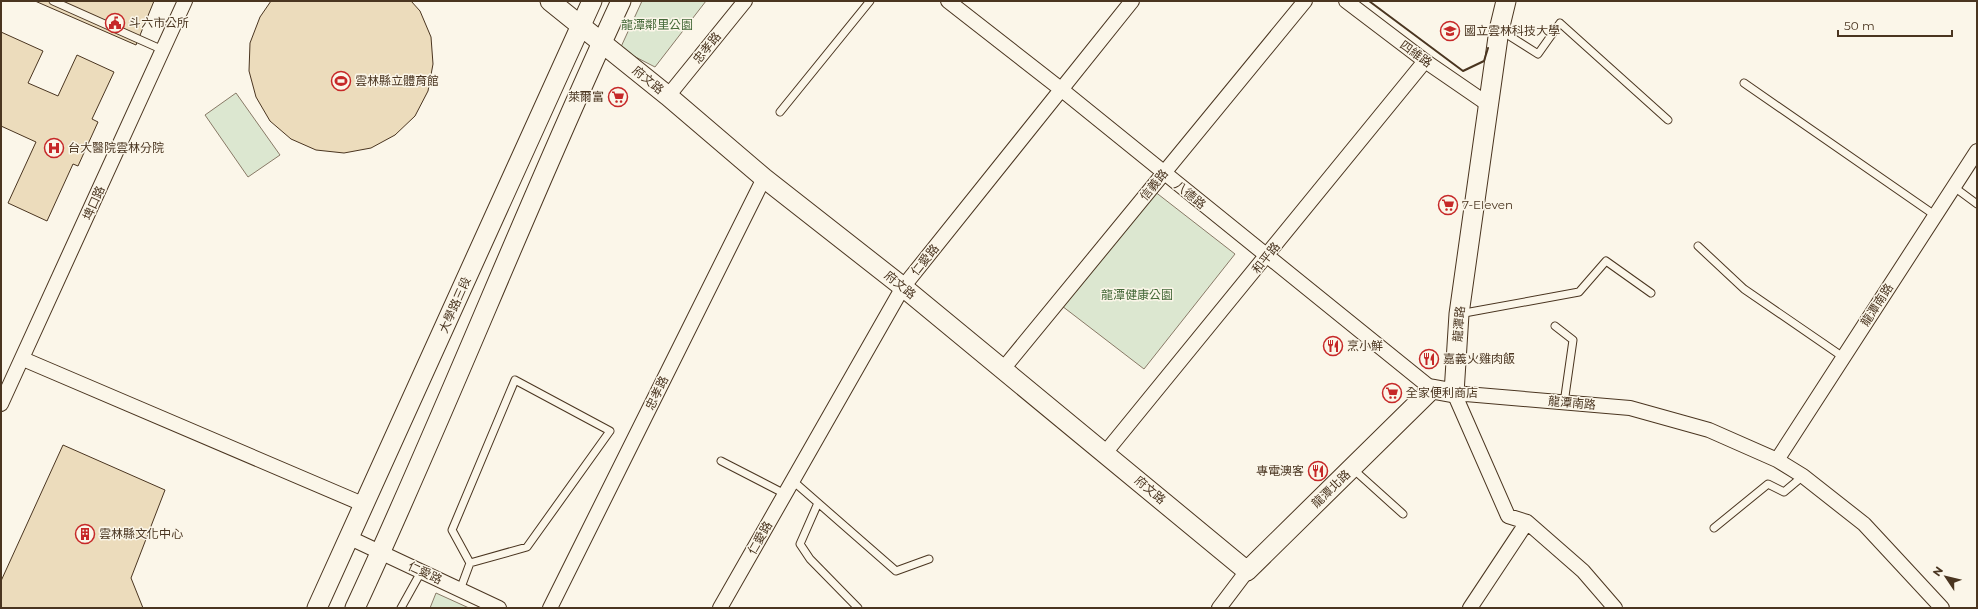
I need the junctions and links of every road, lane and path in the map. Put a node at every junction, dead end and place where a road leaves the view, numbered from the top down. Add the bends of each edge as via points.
1 (53, 1) edge
2 (185, 1) edge
3 (550, 1) edge
4 (592, 1) edge
5 (621, 1) edge
6 (745, 1) edge
7 (870, 1) edge
8 (948, 1) edge
9 (1132, 1) edge
10 (1305, 1) edge
11 (1346, 1) edge
12 (1506, 1) edge
13 (580, 26) junction
14 (1500, 30) junction
15 (601, 43) junction
16 (163, 50) junction
17 (1425, 61) junction
18 (1744, 83) dead end
19 (1062, 90) junction
20 (668, 96) junction
21 (1489, 105) junction
22 (780, 112) dead end
23 (1668, 120) dead end
24 (1977, 151) edge
25 (1163, 173) junction
26 (764, 178) junction
27 (1954, 187) junction
28 (1977, 204) edge
29 (1936, 216) junction
30 (1698, 246) dead end
31 (1267, 257) junction
32 (903, 287) junction
33 (1651, 293) dead end
34 (1459, 314) junction
35 (1554, 326) dead end
36 (1843, 357) junction
37 (22, 359) junction
38 (1003, 369) junction
39 (1432, 389) junction
40 (1454, 393) junction
41 (1564, 403) junction
42 (1, 404) edge
43 (1105, 453) junction
44 (1777, 460) junction
45 (721, 461) dead end
46 (1352, 468) junction
47 (1804, 476) junction
48 (792, 481) junction
49 (785, 494) junction
50 (818, 503) junction
51 (365, 505) junction
52 (1403, 514) dead end
53 (1527, 522) junction
54 (1714, 528) dead end
55 (350, 538) junction
56 (381, 552) junction
57 (929, 559) dead end
58 (470, 564) junction
59 (1247, 571) junction
60 (422, 572) junction
61 (460, 590) junction
62 (1611, 606) edge
63 (1222, 607) edge
64 (317, 608) edge
65 (355, 608) edge
66 (401, 608) edge
67 (499, 608) edge
68 (550, 608) edge
69 (720, 608) edge
70 (858, 608) edge
71 (1470, 608) edge
72 (1942, 608) edge

1 - 16 lane
2 - 16 street, 埤口路
3 - 13 street, 府文路
4 - 13 street, 大學路三段
5 - 15 street
6 - 20 street, 忠孝路
7 - 22 lane
8 - 19 street, 八德路
9 - 19 street, 仁愛路
10 - 25 street, 信義路
11 - 17 street, 四維路
12 - 14 street, 龍潭路
13 - 15 street, 府文路
13 - 51 street, 大學路三段
14 - 21 street, 龍潭路
14 - 23 lane via 1538,54 1560,24
15 - 20 street, 府文路
15 - 56 street via 418,473
16 - 37 street, 埤口路
17 - 21 street, 四維路
17 - 31 street, 和平路
18 - 29 lane
19 - 25 street, 八德路
19 - 32 street, 仁愛路
20 - 26 street, 府文路
21 - 34 street, 龍潭路
24 - 27 street, 龍潭南路
25 - 31 street, 八德路
25 - 38 street, 信義路
26 - 32 street, 府文路
26 - 68 street, 忠孝路
27 - 28 lane
27 - 29 street, 龍潭南路
29 - 36 street, 龍潭南路
30 - 36 lane via 1744,289
31 - 39 street, 八德路
31 - 43 street, 和平路
32 - 38 street, 府文路
32 - 48 street, 仁愛路
33 - 34 lane via 1606,261 1579,292
34 - 40 street, 龍潭路
35 - 41 lane via 1573,340
36 - 44 street, 龍潭南路
37 - 42 street, 埤口路
37 - 51 street
38 - 43 street, 府文路
39 - 40 street
39 - 46 street, 龍潭北路
40 - 41 street, 龍潭南路
40 - 53 street, 龍潭路 via 1508,516
41 - 44 street, 龍潭南路 via 1630,408 1709,430
43 - 59 street, 府文路
44 - 47 street, 龍潭南路
45 - 49 lane
46 - 52 lane
46 - 59 street, 龍潭北路
47 - 54 lane via 1784,492 1768,484
47 - 72 street, 龍潭南路 via 1864,524
48 - 49 street, 仁愛路
48 - 50 lane
49 - 69 street, 仁愛路
50 - 57 lane via 896,571
50 - 70 lane via 800,544 810,559
51 - 55 street, 大學路三段
53 - 62 street via 1582,572
53 - 71 street
55 - 56 street, 仁愛路
55 - 64 street, 大學路三段
56 - 60 street, 仁愛路
56 - 65 street
58 - 58 lane via 452,530 515,380 610,431 528,547
58 - 61 lane
59 - 63 street, 龍潭北路
60 - 61 street, 仁愛路
60 - 66 lane
61 - 67 street, 仁愛路

